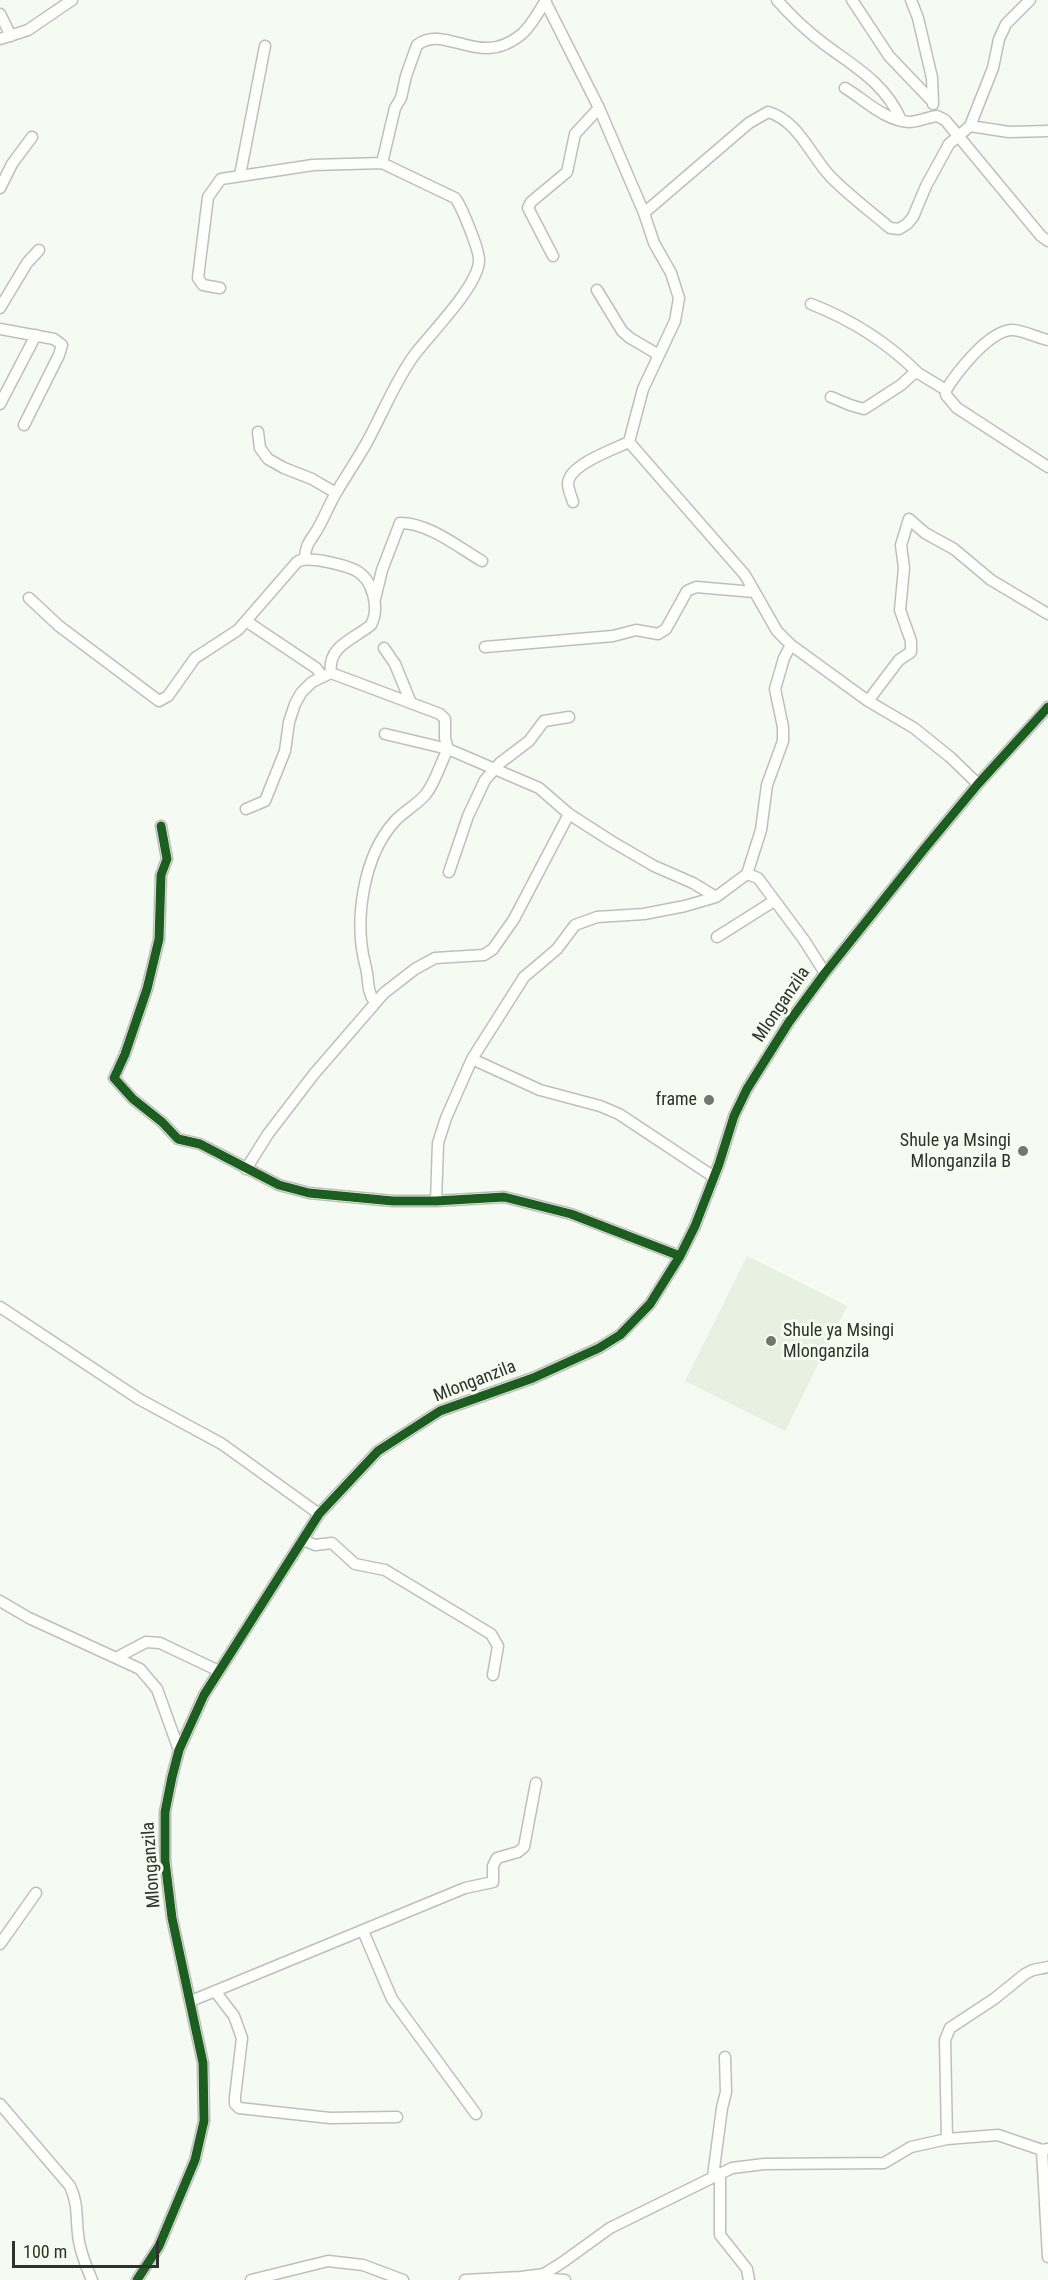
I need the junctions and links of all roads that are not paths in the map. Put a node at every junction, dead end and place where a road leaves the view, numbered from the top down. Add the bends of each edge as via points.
1 (72, 0) edge
2 (777, 0) edge
3 (852, 0) edge
4 (911, 0) edge
5 (1030, 0) edge
6 (546, 1) edge
7 (0, 14) edge
8 (6, 37) edge
9 (265, 46) dead end
10 (845, 88) dead end
11 (933, 101) junction
12 (599, 108) junction
13 (937, 116) junction
14 (901, 120) junction
15 (970, 126) junction
16 (1048, 131) edge
17 (32, 137) dead end
18 (960, 137) junction
19 (382, 163) junction
20 (240, 175) junction
21 (0, 188) edge
22 (644, 213) junction
23 (1048, 241) edge
24 (39, 250) dead end
25 (553, 256) dead end
26 (220, 288) dead end
27 (597, 290) dead end
28 (811, 304) dead end
29 (0, 308) edge
30 (0, 329) edge
31 (36, 335) junction
32 (1048, 340) edge
33 (659, 355) junction
34 (918, 373) junction
35 (945, 390) junction
36 (831, 397) dead end
37 (0, 404) edge
38 (24, 425) dead end
39 (258, 432) dead end
40 (629, 442) junction
41 (1048, 467) edge
42 (336, 493) junction
43 (573, 502) dead end
44 (305, 558) junction
45 (482, 561) dead end
46 (754, 592) junction
47 (29, 598) dead end
48 (374, 602) junction
49 (1048, 614) edge
50 (246, 621) junction
51 (792, 645) junction
52 (485, 647) dead end
53 (384, 648) dead end
54 (327, 675) junction
55 (868, 701) junction
56 (411, 703) junction
57 (1048, 707) edge
58 (569, 717) dead end
59 (385, 734) dead end
60 (448, 749) junction
61 (494, 769) junction
62 (978, 784) junction
63 (246, 809) dead end
64 (568, 814) junction
65 (161, 826) dead end
66 (449, 872) dead end
67 (747, 874) junction
68 (716, 897) junction
69 (774, 901) junction
70 (717, 937) dead end
71 (825, 973) junction
72 (375, 1003) junction
73 (472, 1059) junction
74 (246, 1169) junction
75 (714, 1176) junction
76 (436, 1201) junction
77 (680, 1256) junction
78 (0, 1307) edge
79 (319, 1514) junction
80 (303, 1540) junction
81 (0, 1601) edge
82 (116, 1658) junction
83 (219, 1671) junction
84 (493, 1675) dead end
85 (178, 1750) junction
86 (536, 1783) dead end
87 (36, 1893) dead end
88 (363, 1931) junction
89 (1, 1942) edge
90 (1048, 1967) edge
91 (215, 1991) junction
92 (191, 2001) junction
93 (725, 2057) dead end
94 (0, 2104) edge
95 (476, 2114) dead end
96 (397, 2117) dead end
97 (948, 2139) junction
98 (1045, 2150) edge
99 (716, 2174) junction
100 (1048, 2258) edge
101 (521, 2277) junction
102 (92, 2280) edge
103 (137, 2280) edge
104 (251, 2280) edge
105 (403, 2280) edge
106 (465, 2280) edge
107 (565, 2280) edge
108 (749, 2280) edge

1 - 8 street via 36,26
2 - 14 street via 801,26 879,85
3 - 11 street via 890,56
4 - 11 street via 932,78
5 - 15 street via 1006,24
6 - 12 street
6 - 19 street via 523,33 501,47 470,47 436,38 417,45 395,108
7 - 8 street
9 - 20 street
10 - 14 street
11 - 13 street
12 - 22 street
12 - 25 street via 575,134 567,172 528,208
13 - 14 street via 911,122
13 - 18 street
15 - 16 street via 1009,132
15 - 18 street
17 - 21 street
18 - 22 street via 949,144 913,217 899,229 890,228 829,175 789,124 780,115 768,112 749,123
18 - 23 street
19 - 20 street via 313,165
19 - 42 street via 457,200 479,261 465,293 413,357
20 - 26 street via 221,179 208,197 198,278 203,285
22 - 33 street via 654,243 678,289 679,308
24 - 29 street
27 - 33 street via 622,331
28 - 34 street via 867,332
30 - 31 street
31 - 37 street
31 - 38 street via 54,339 62,346
32 - 35 street via 1011,330 1000,334 966,362
33 - 40 street via 643,389
34 - 35 street
34 - 36 street via 864,409
35 - 41 street via 957,408
39 - 42 street via 260,448 268,459
40 - 43 street via 576,470 568,487
40 - 46 street via 738,566
42 - 44 street via 305,549
44 - 48 street via 356,570 372,589
44 - 50 street via 291,567
45 - 48 street via 430,531 400,523
46 - 51 street via 777,631
46 - 52 street via 696,587 687,591 666,628 658,634 636,630 613,636
47 - 50 street via 59,626 159,701 168,696 195,658 232,635
48 - 54 street via 371,625 336,651
49 - 55 street via 991,580 909,519 901,545 904,568 900,610 911,652 899,660
50 - 54 street
51 - 55 street
51 - 67 street via 775,689 783,741 767,785 761,830
53 - 56 street
54 - 56 street
54 - 63 street via 301,693 289,722 285,751 265,801
55 - 62 street via 914,728
56 - 60 street via 443,717
57 - 62 street, Mlonganzila
58 - 61 street via 544,722 529,741
59 - 60 street
60 - 61 street
60 - 72 street via 424,797 388,829 366,877 360,944 367,968 367,988
61 - 64 street via 539,788
61 - 66 street via 474,802
62 - 71 street, Mlonganzila
64 - 68 street via 654,866
64 - 72 street via 514,919 493,949 484,955 435,958 415,969
65 - 74 street via 167,859 161,875 159,939 147,989 114,1078 178,1139 200,1144
67 - 68 street
67 - 69 street via 758,879
68 - 73 street via 644,914 597,917 575,925 557,949 524,976
69 - 70 street
69 - 71 street
71 - 75 street, Mlonganzila via 747,1089
72 - 74 street via 314,1074
73 - 75 street via 540,1090 619,1114
73 - 76 street via 438,1143
74 - 76 street via 279,1185 309,1193
75 - 77 street, Mlonganzila
76 - 77 street via 504,1197 571,1214
77 - 79 street, Mlonganzila via 650,1304 620,1335 563,1366 440,1411 378,1451
78 - 79 street via 139,1399 222,1443
79 - 80 street, Mlonganzila
80 - 83 street, Mlonganzila
80 - 84 street via 315,1545 332,1543 355,1564 385,1570 491,1634 498,1646
81 - 82 street
82 - 83 street via 146,1642 160,1643
82 - 85 street via 140,1670 157,1689
83 - 85 street, Mlonganzila
85 - 92 street, Mlonganzila via 165,1812 165,1861 172,1918
86 - 88 street via 524,1847 497,1858 493,1882 465,1888
87 - 89 street
88 - 91 street
88 - 95 street via 392,1999
90 - 97 street via 1025,1974 950,2028 945,2040
91 - 92 street
91 - 96 street via 234,2016 242,2038 235,2097 239,2108 330,2118
92 - 103 street, Mlonganzila via 203,2063 204,2121 195,2160 159,2246
93 - 99 street via 726,2091
94 - 102 street via 70,2186 76,2198 78,2235
97 - 98 street via 998,2135
97 - 99 street via 911,2147 884,2163 764,2164
98 - 100 street
99 - 101 street via 610,2228 544,2274
99 - 108 street via 720,2235 747,2269
101 - 106 street
101 - 107 street
104 - 105 street via 328,2261 363,2265

